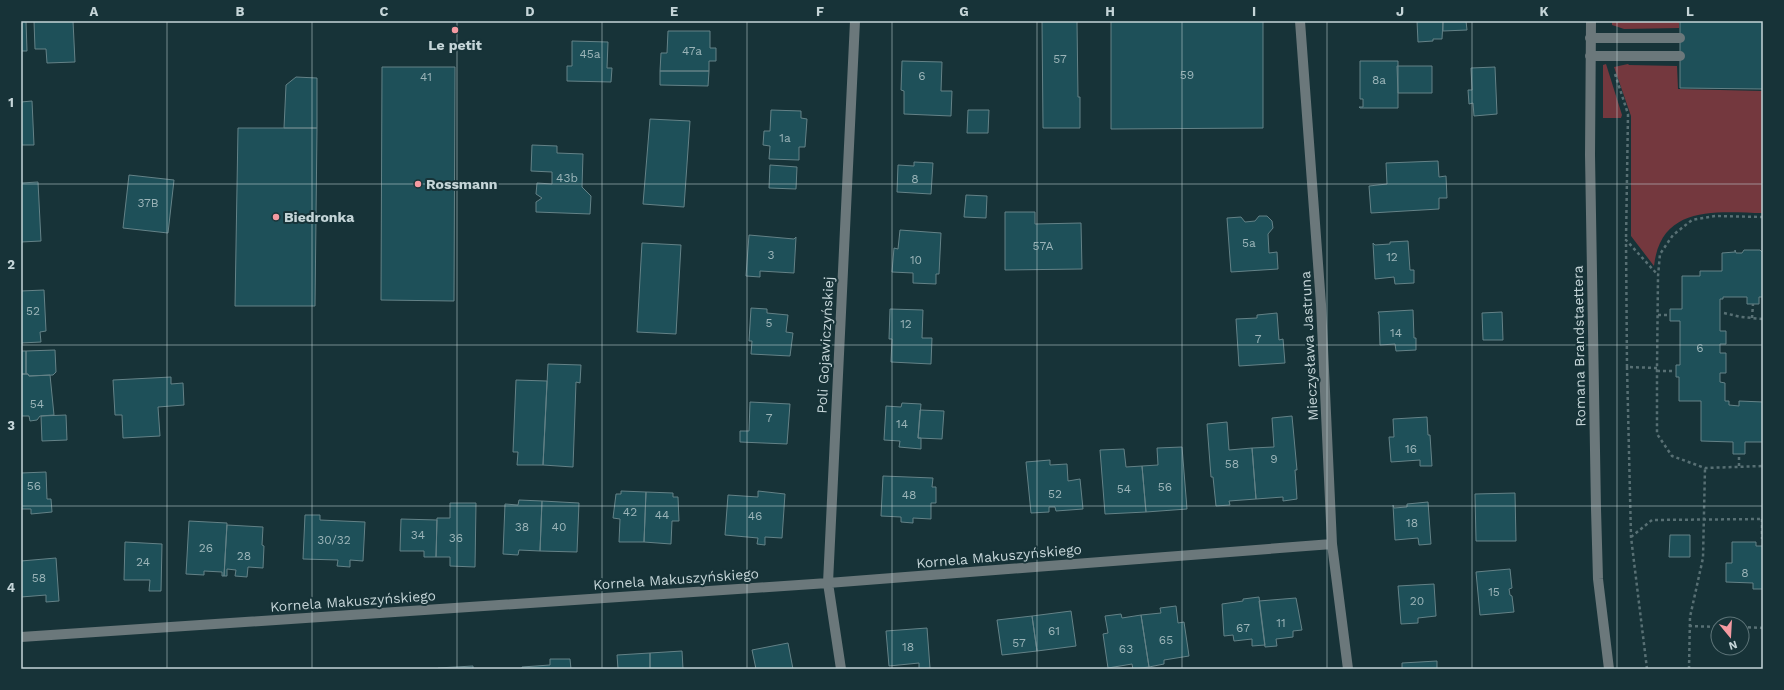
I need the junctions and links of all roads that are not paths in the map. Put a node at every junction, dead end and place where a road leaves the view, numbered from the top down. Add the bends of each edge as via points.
1 (855, 21) edge
2 (1300, 21) edge
3 (1590, 21) edge
4 (1590, 38) junction
5 (1680, 38) dead end
6 (1590, 56) junction
7 (1680, 56) dead end
8 (1332, 544) junction
9 (828, 584) junction
10 (21, 637) edge
11 (841, 669) edge
12 (1348, 669) edge
13 (1609, 669) edge

1 - 9 street, Poli Gojawiczyńskiej
2 - 8 street, Mieczysława Jastruna via 1321,304
3 - 4 street, Romana Brandstaettera
4 - 5 street
4 - 6 street, Romana Brandstaettera
6 - 7 street
6 - 13 street, Romana Brandstaettera via 1598,579
8 - 9 street, Kornela Makuszyńskiego
8 - 12 street, Mieczysława Jastruna
9 - 10 street, Kornela Makuszyńskiego
9 - 11 street, Poli Gojawiczyńskiej

